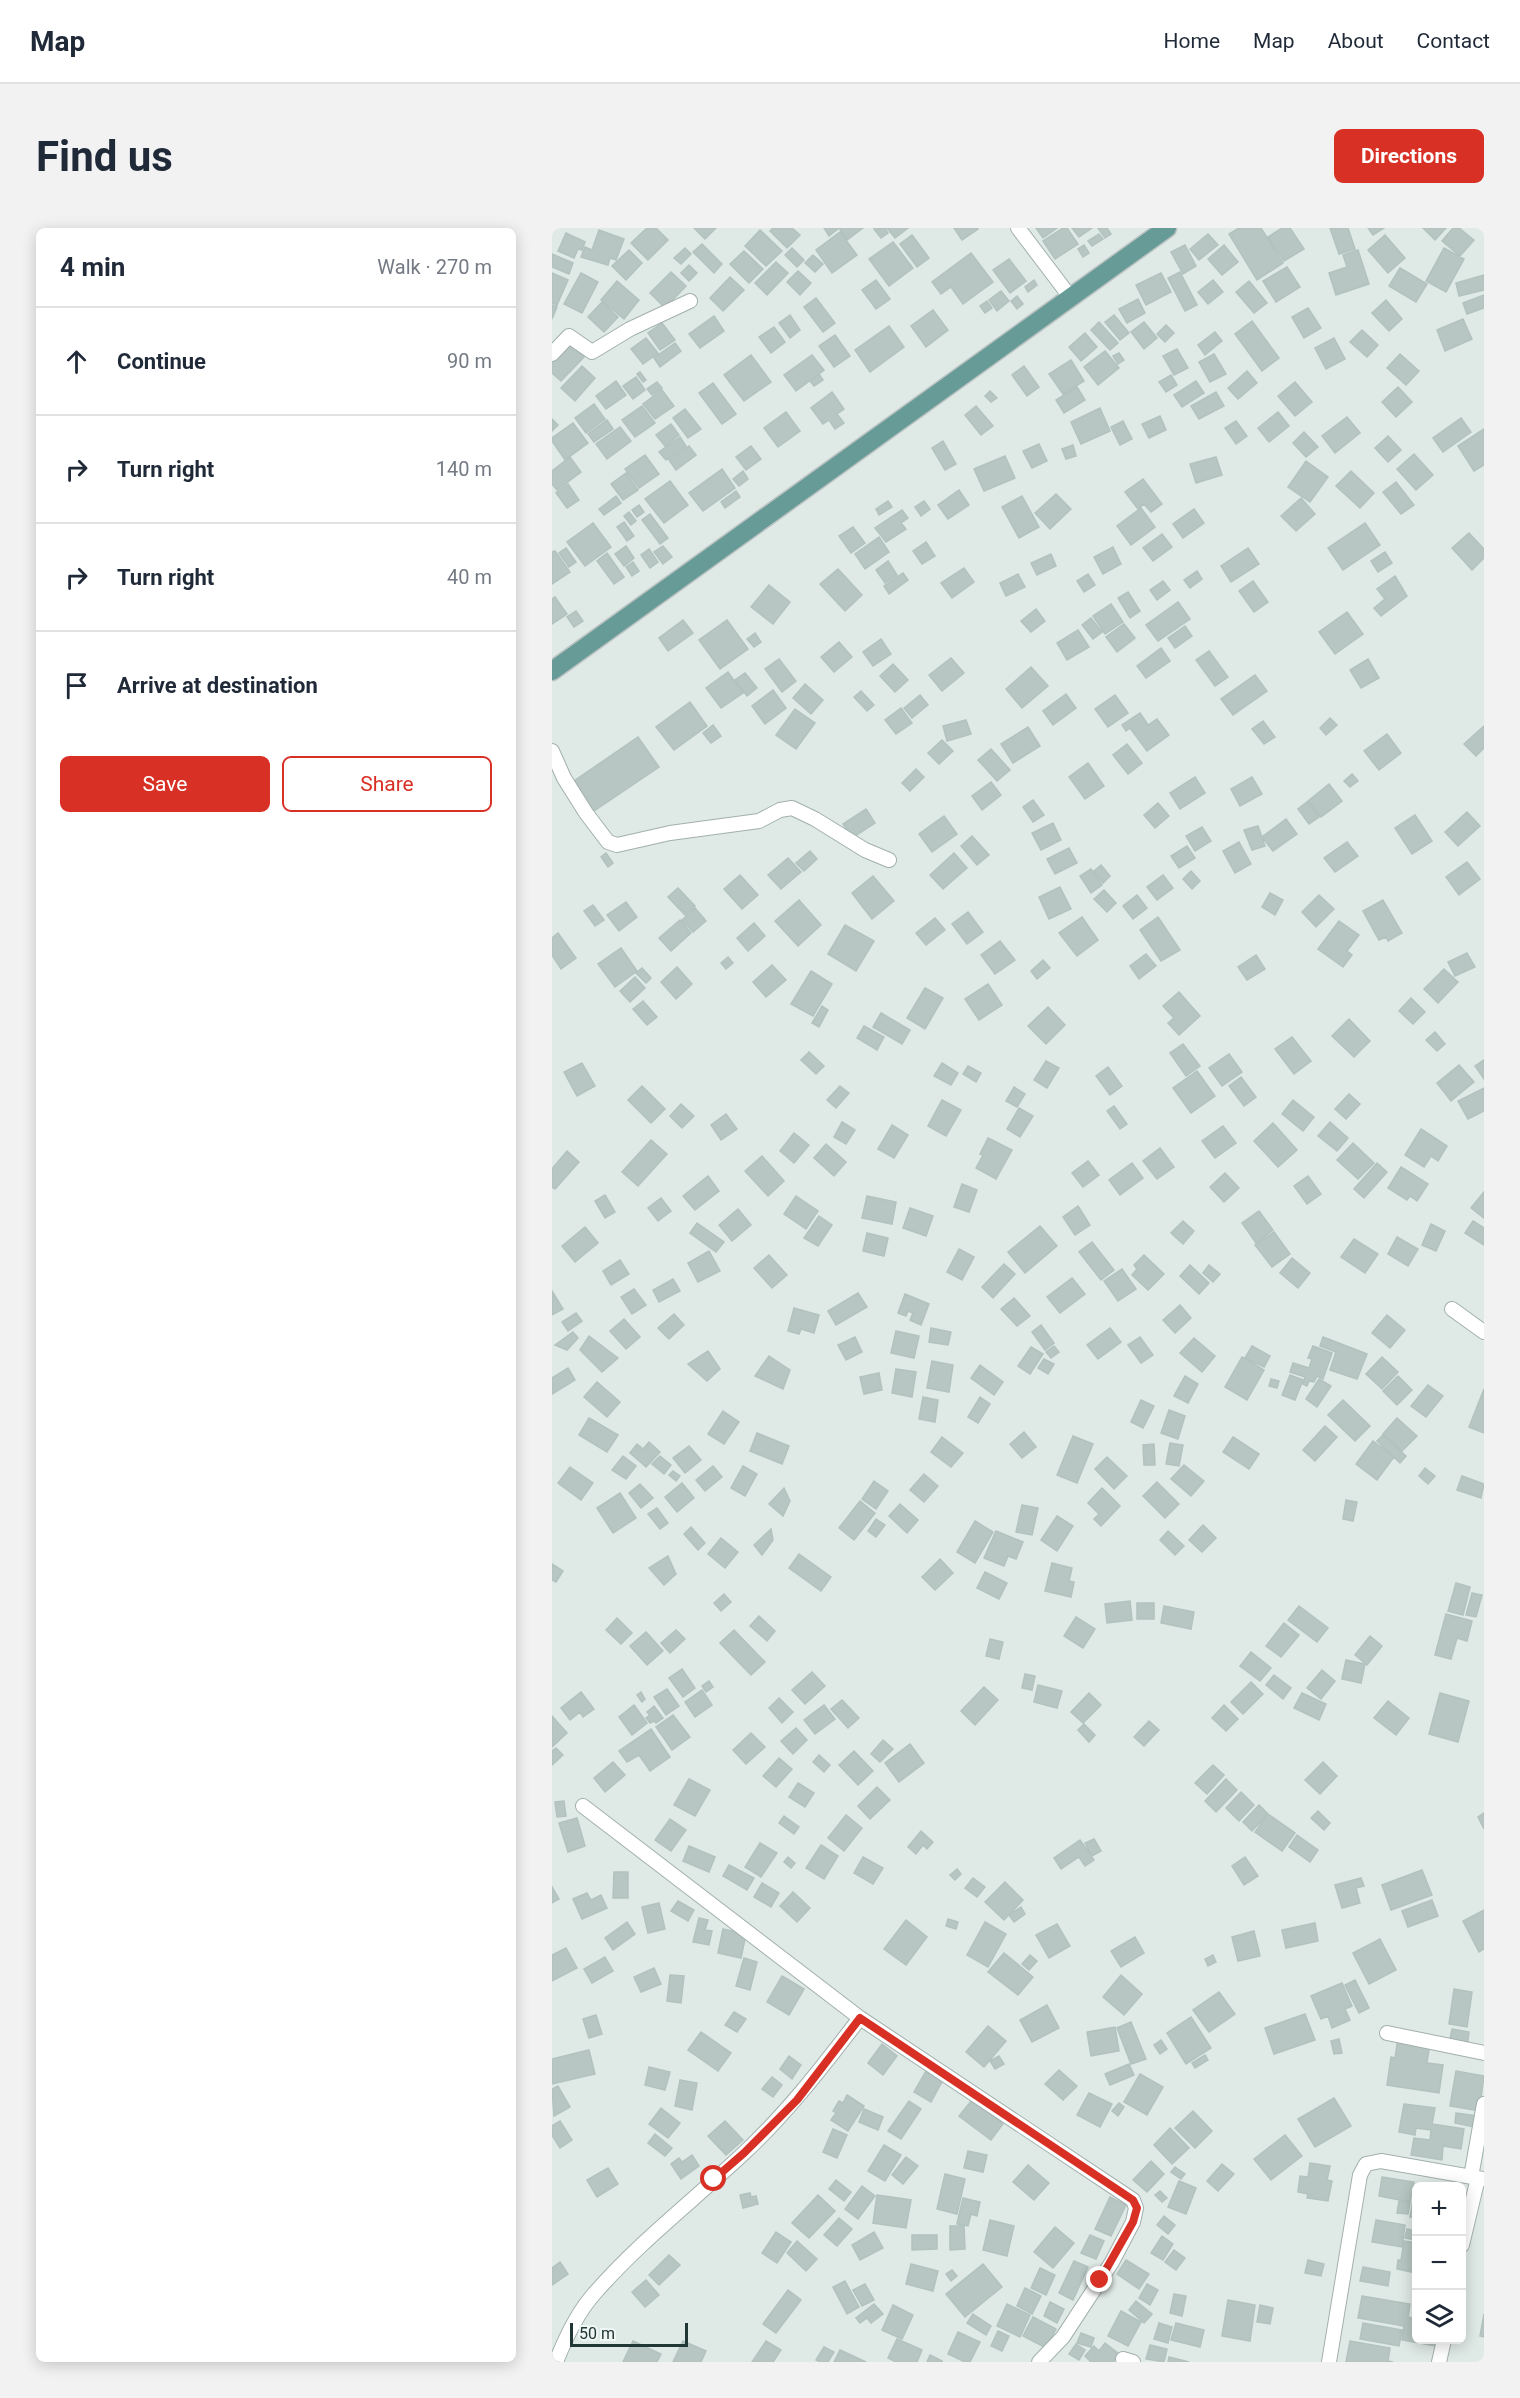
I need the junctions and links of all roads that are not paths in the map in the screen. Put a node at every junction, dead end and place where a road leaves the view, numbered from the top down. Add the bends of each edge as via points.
1 (1018, 228) edge
2 (1167, 228) edge
3 (1071, 298) junction
4 (690, 301) dead end
5 (552, 354) edge
6 (552, 671) edge
7 (552, 752) edge
8 (889, 860) dead end
9 (1452, 1309) dead end
10 (1484, 1332) edge
11 (582, 1806) dead end
12 (860, 2018) junction
13 (1387, 2033) dead end
14 (1484, 2053) edge
15 (1484, 2104) edge
16 (1478, 2178) edge
17 (1463, 2236) edge
18 (1443, 2344) edge
19 (556, 2362) edge
20 (1039, 2362) edge
21 (1329, 2362) edge
22 (1439, 2362) edge

1 - 3 street
2 - 3 main road
3 - 6 main road
4 - 5 street via 592,352 569,336
7 - 8 street via 586,813 608,842 617,845 759,821 792,808
9 - 10 street
11 - 12 street
12 - 19 street via 797,2100 592,2295
12 - 20 street via 1133,2200 1137,2208 1133,2222 1112,2262 1063,2337
13 - 14 street
15 - 16 street
16 - 17 street
16 - 21 street via 1381,2161 1366,2164 1360,2175
18 - 22 street

